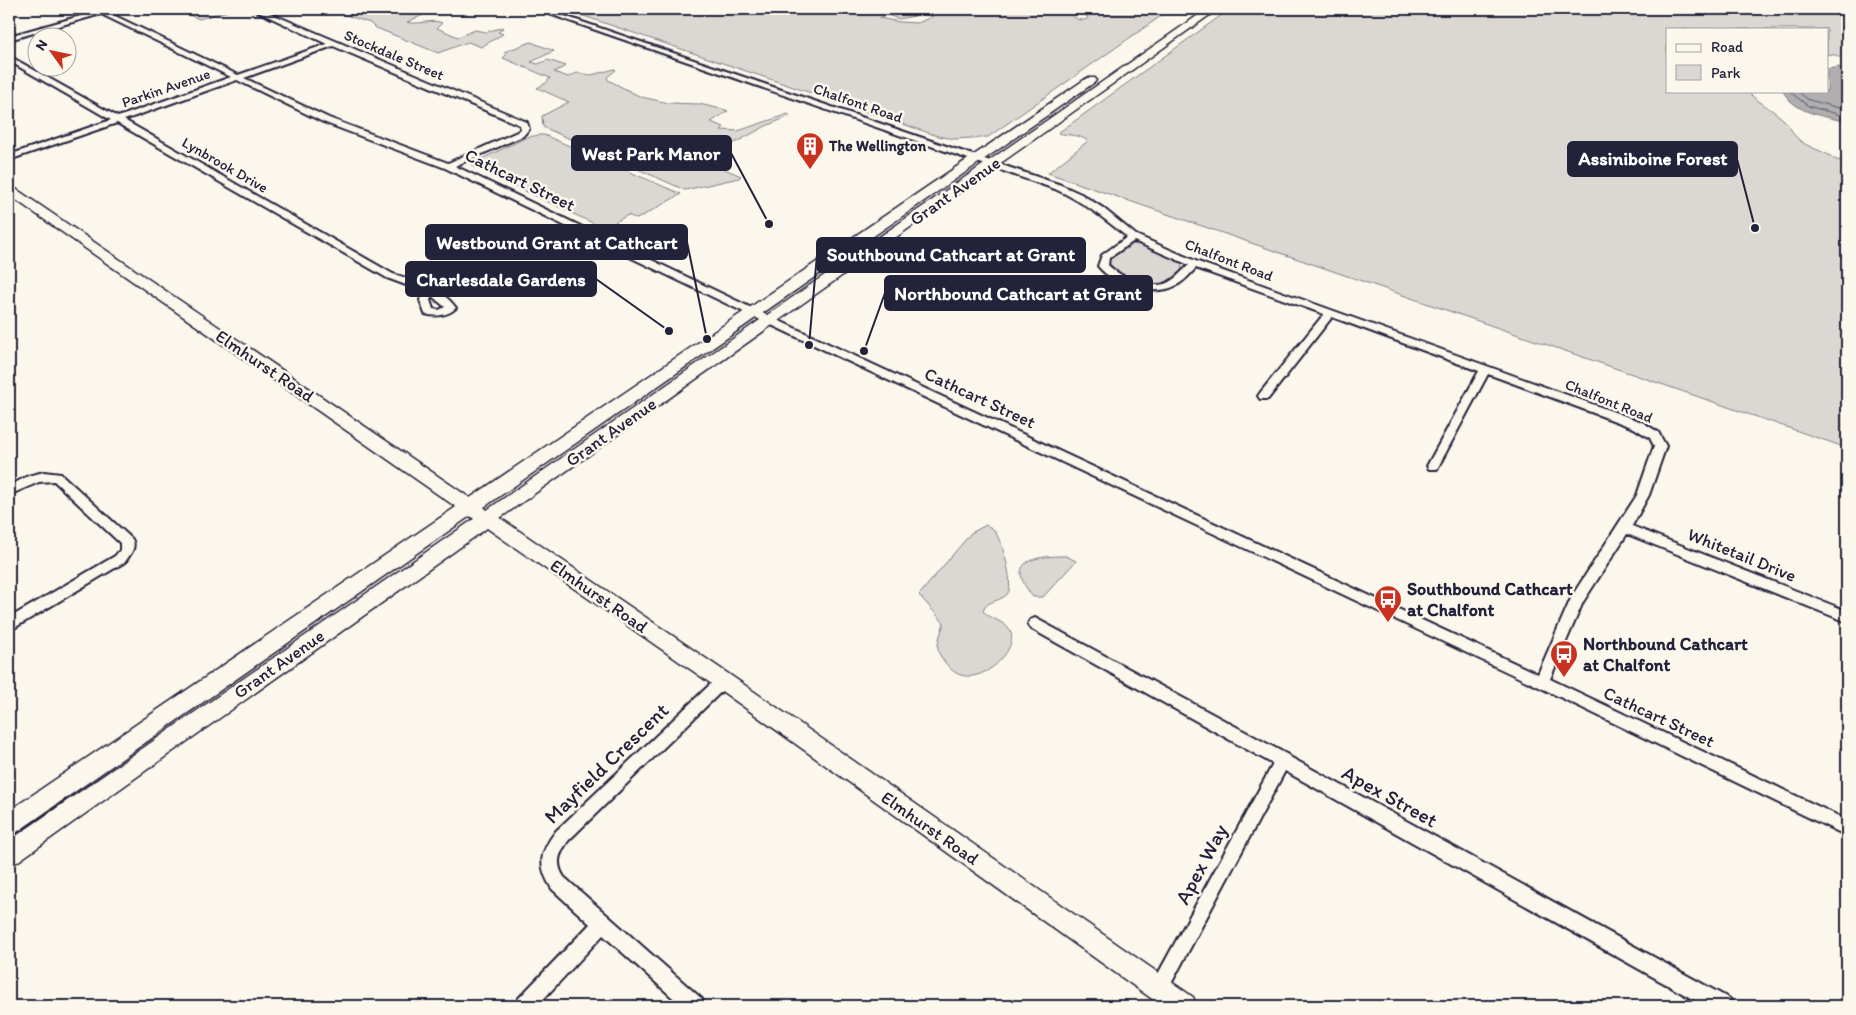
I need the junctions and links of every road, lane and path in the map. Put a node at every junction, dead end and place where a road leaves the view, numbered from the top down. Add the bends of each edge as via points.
1 (112, 9) edge
2 (255, 9) edge
3 (538, 9) edge
4 (1213, 9) edge
5 (98, 10) edge
6 (9, 38) edge
7 (333, 44) junction
8 (9, 58) edge
9 (1096, 76) dead end
10 (236, 78) junction
11 (116, 120) junction
12 (9, 158) edge
13 (976, 160) junction
14 (992, 165) junction
15 (448, 166) junction
16 (9, 190) edge
17 (1133, 237) junction
18 (1195, 264) junction
19 (430, 292) dead end
20 (754, 313) junction
21 (1329, 314) junction
22 (771, 321) junction
23 (1485, 370) junction
24 (1264, 396) dead end
25 (1433, 466) dead end
26 (9, 491) edge
27 (470, 507) junction
28 (486, 518) junction
29 (1624, 528) junction
30 (1847, 617) edge
31 (1035, 624) dead end
32 (9, 625) edge
33 (723, 681) junction
34 (1542, 682) junction
35 (171, 712) junction
36 (185, 730) junction
37 (1283, 760) junction
38 (9, 824) edge
39 (1847, 828) edge
40 (9, 854) edge
41 (602, 924) junction
42 (1160, 989) junction
43 (525, 1006) edge
44 (695, 1006) edge
45 (1184, 1006) edge
46 (1723, 1006) edge

1 - 5 street
2 - 7 street, Stockdale Street
3 - 13 street, Chalfont Road
4 - 14 main road, Grant Avenue
5 - 6 street
5 - 10 street, Cathcart Street
7 - 10 street, Parkin Avenue
7 - 15 street, Stockdale Street via 524,124 525,129 520,134
8 - 11 street, Lynbrook Drive
9 - 13 main road, Grant Avenue
10 - 11 street, Parkin Avenue
10 - 15 street, Cathcart Street via 326,120
11 - 12 street, Parkin Avenue
11 - 19 street, Lynbrook Drive via 390,276
13 - 14 street, Chalfont Road
13 - 20 main road, Grant Avenue
14 - 17 street, Chalfont Road via 1078,196
14 - 22 main road, Grant Avenue
15 - 20 street, Cathcart Street
16 - 27 main road, Elmhurst Road
17 - 18 street, Chalfont Road
17 - 18 street via 1105,257 1103,266 1109,273 1150,288 1169,286
18 - 21 street, Chalfont Road
20 - 22 street, Cathcart Street
20 - 27 main road, Grant Avenue
21 - 23 street, Chalfont Road
21 - 24 street
22 - 28 main road, Grant Avenue
22 - 34 street, Cathcart Street
23 - 25 street
23 - 29 street, Chalfont Road via 1638,425 1654,435 1660,446 1643,494
26 - 32 street via 47,475 57,478 128,542 120,559
27 - 28 main road, Elmhurst Road
27 - 35 main road, Grant Avenue
28 - 33 main road, Elmhurst Road
28 - 36 main road, Grant Avenue
29 - 30 street, Whitetail Drive
29 - 34 street, Chalfont Road via 1576,600
31 - 37 street, Apex Street
33 - 41 street, Mayfield Crescent via 553,848 549,861 551,874
33 - 42 main road, Elmhurst Road
34 - 39 street, Cathcart Street
35 - 36 main road
35 - 38 main road, Grant Avenue
36 - 40 main road, Grant Avenue
37 - 42 street, Apex Way
37 - 46 street, Apex Street
41 - 43 street
41 - 44 street, Mayfield Crescent
42 - 45 main road, Elmhurst Road

